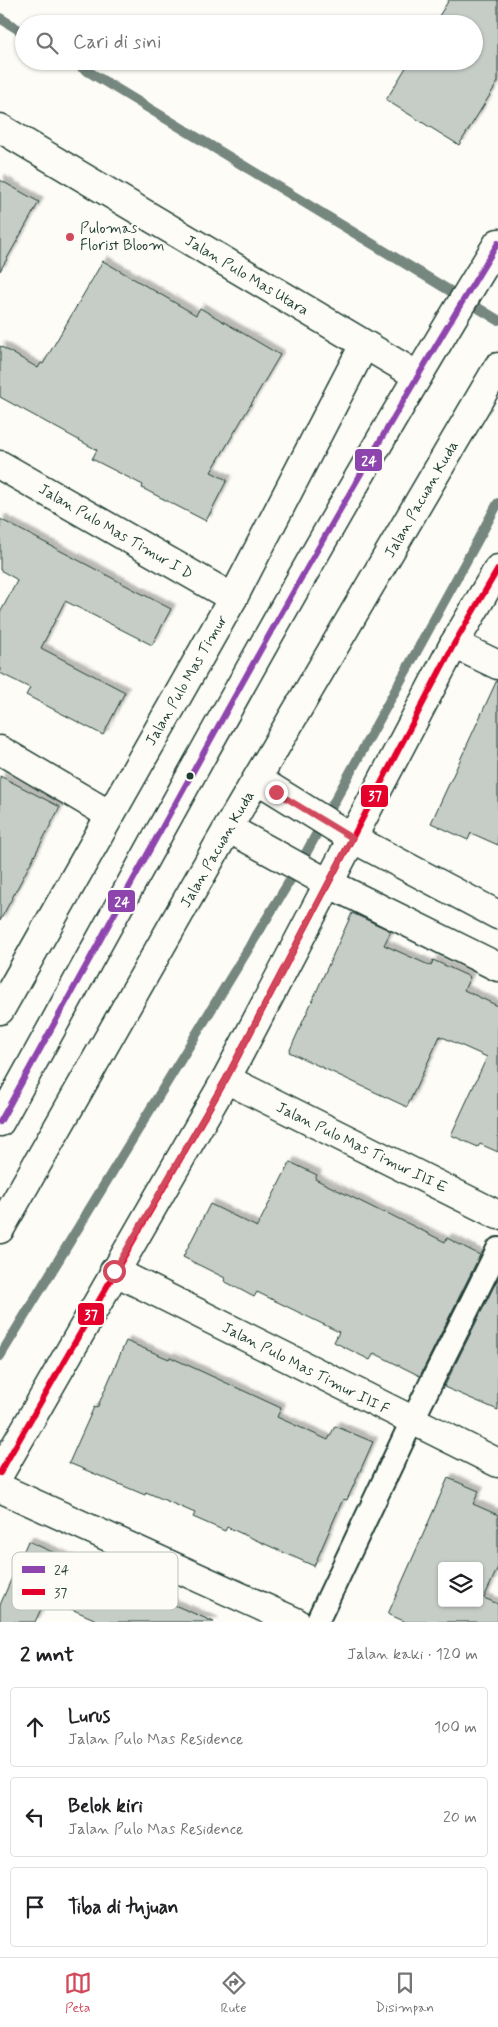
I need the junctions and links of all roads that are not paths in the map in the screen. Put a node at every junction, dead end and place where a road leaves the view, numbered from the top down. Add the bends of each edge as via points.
1 (0, 128) edge
2 (498, 243) edge
3 (364, 345) junction
4 (498, 367) edge
5 (418, 376) junction
6 (0, 465) edge
7 (498, 569) edge
8 (233, 598) junction
9 (454, 644) junction
10 (498, 665) edge
11 (0, 750) edge
12 (266, 785) junction
13 (110, 815) junction
14 (239, 834) junction
15 (344, 834) junction
16 (320, 879) junction
17 (498, 915) edge
18 (498, 967) edge
19 (3, 997) edge
20 (226, 1079) junction
21 (0, 1122) edge
22 (498, 1215) edge
23 (0, 1229) edge
24 (498, 1249) edge
25 (114, 1271) junction
26 (412, 1421) junction
27 (498, 1463) edge
28 (0, 1473) edge
29 (0, 1488) edge
30 (141, 1552) edge
31 (178, 1569) edge
32 (296, 1622) edge
33 (317, 1622) edge

1 - 3 street, Jalan Pulo Mas Utara
2 - 5 street
3 - 5 street, Jalan Pulo Mas Utara
3 - 8 street, Jalan Pulo Mas Timur
4 - 12 street, Jalan Pacuan Kuda
5 - 21 street via 270,633
6 - 8 street, Jalan Pulo Mas Timur I D
7 - 9 street
8 - 13 street, Jalan Pulo Mas Timur
9 - 10 street
9 - 15 street
11 - 13 street
12 - 14 street, Jalan Pacuan Kuda
12 - 15 street
13 - 19 street, Jalan Pulo Mas Timur
14 - 16 street
14 - 23 street, Jalan Pacuan Kuda
15 - 16 street
15 - 17 street
16 - 18 street
16 - 20 street
20 - 22 street, Jalan Pulo Mas Timur III E
20 - 25 street
24 - 26 street
25 - 26 street, Jalan Pulo Mas Timur III F
25 - 28 street
26 - 27 street, Jalan Pulo Mas Timur III F
26 - 33 street
29 - 30 street
31 - 32 street

